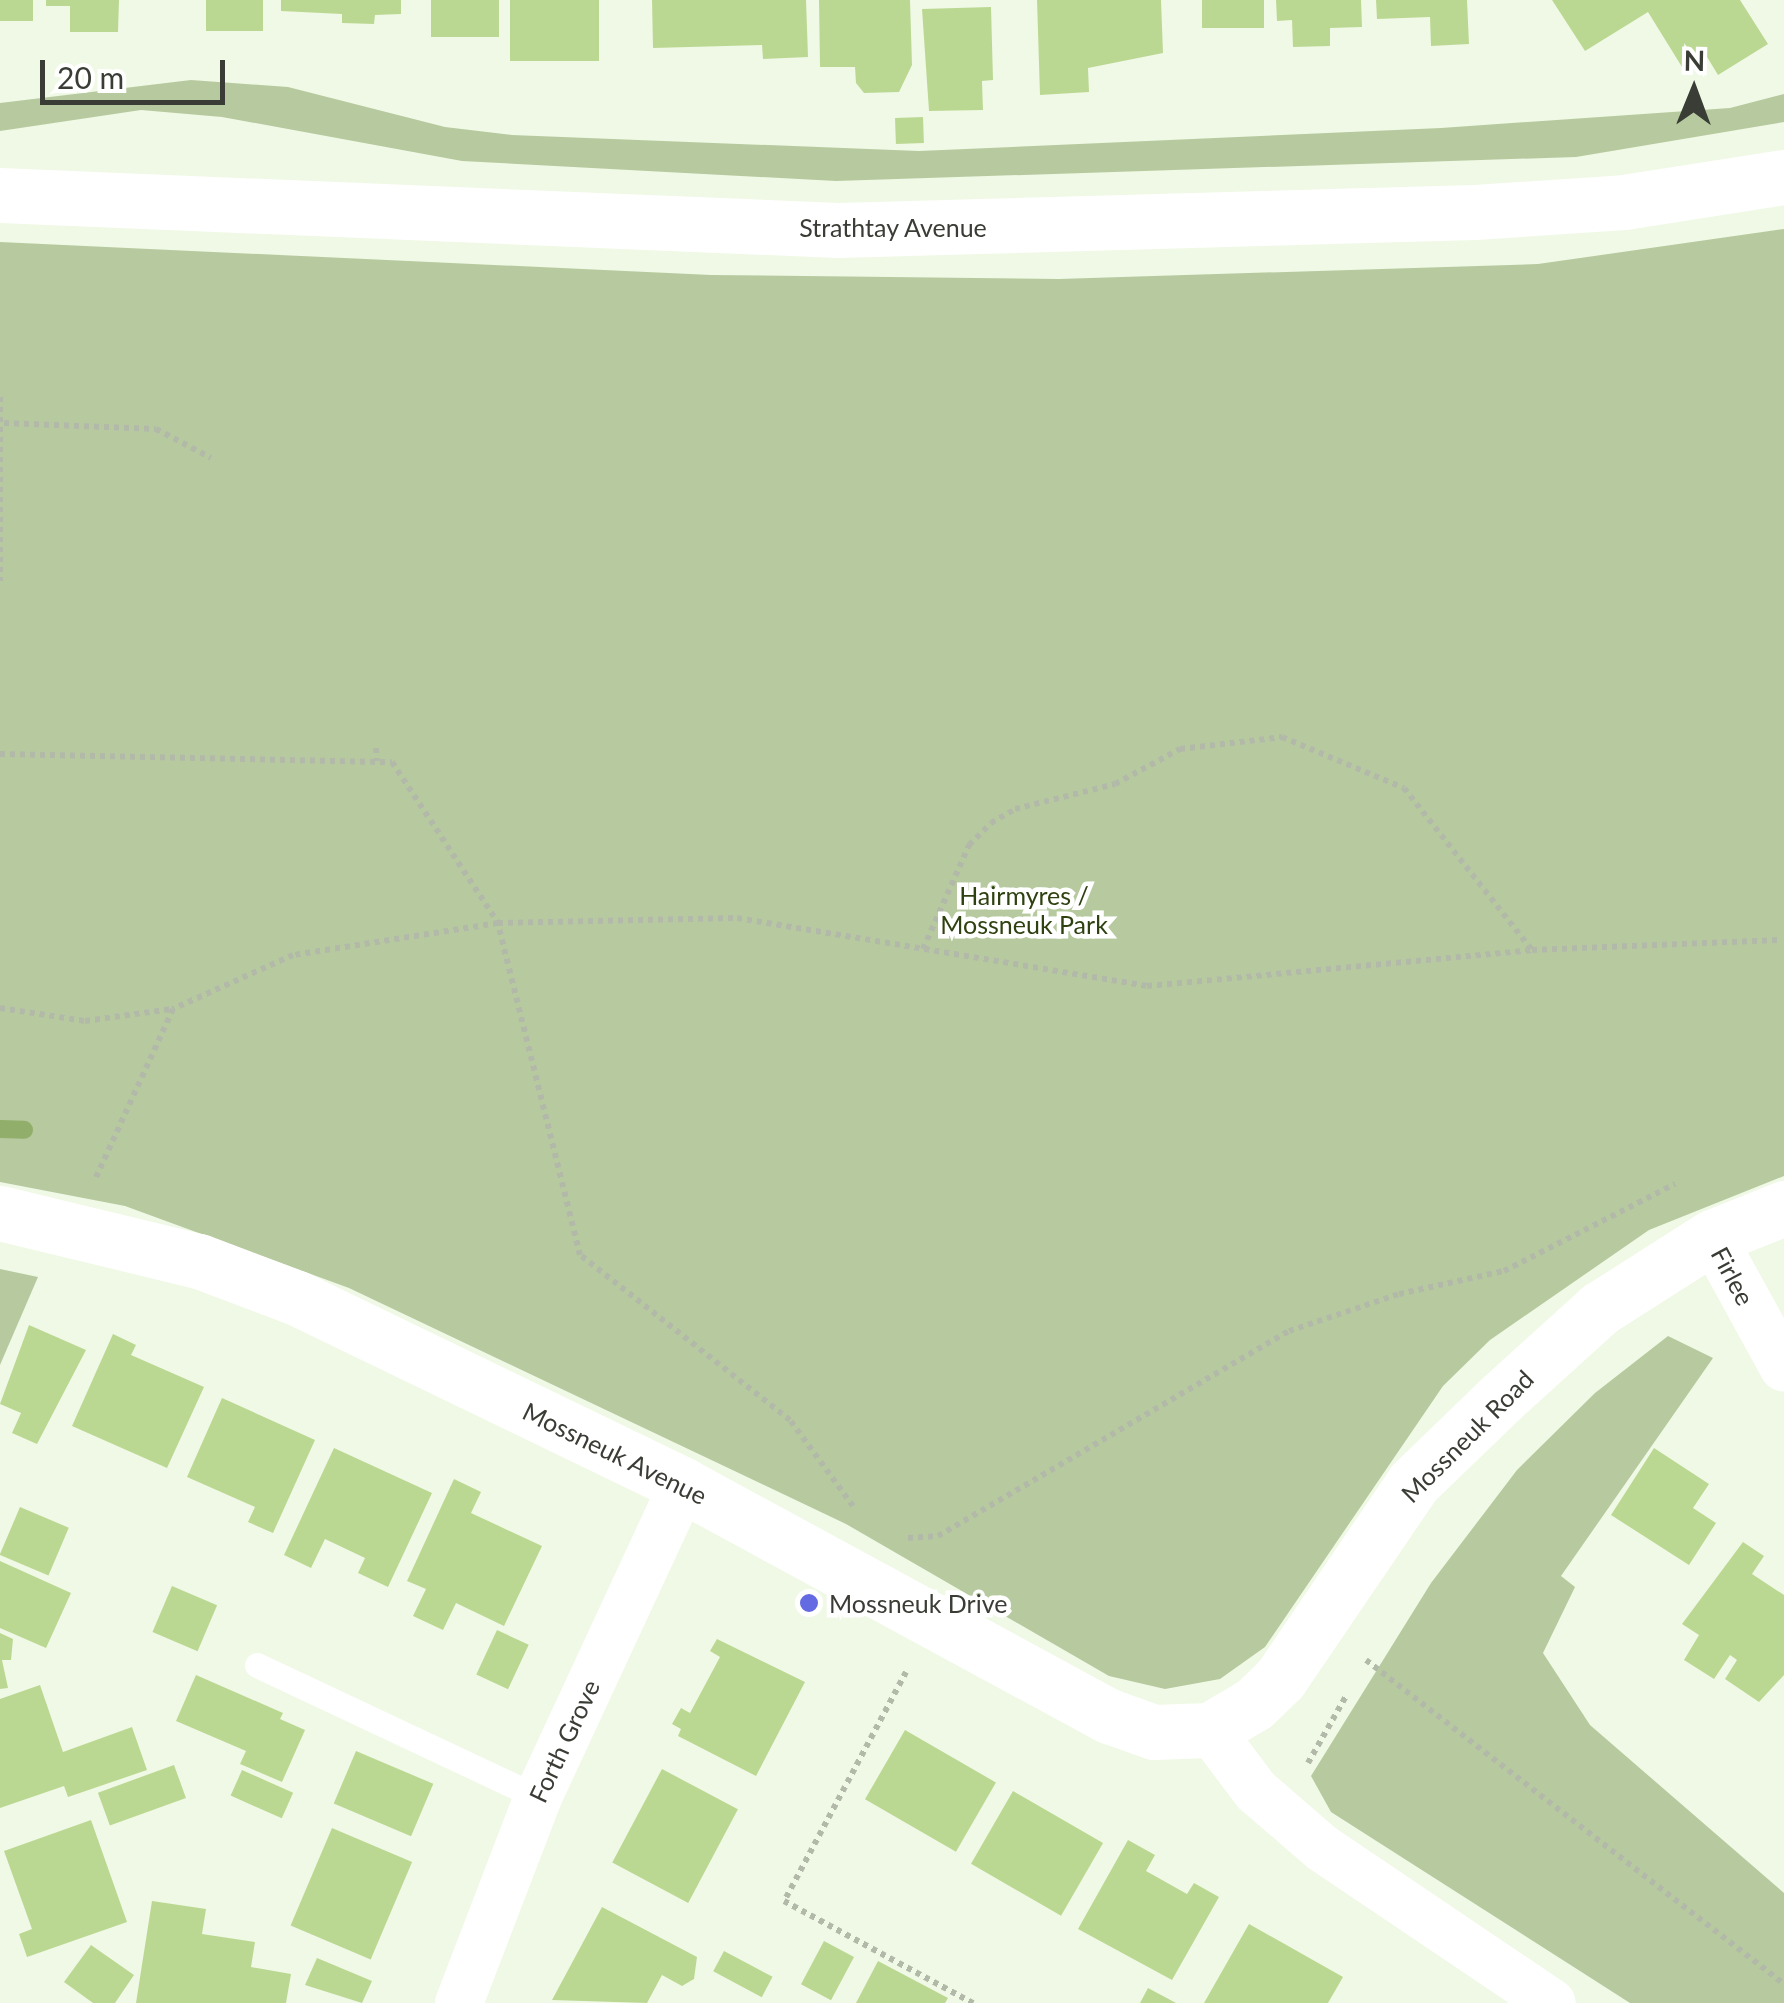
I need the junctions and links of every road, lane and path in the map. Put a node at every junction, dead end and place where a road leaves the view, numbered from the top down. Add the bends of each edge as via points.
1 (1784, 177) edge
2 (0, 195) edge
3 (0, 398) edge
4 (4, 423) junction
5 (211, 458) dead end
6 (0, 580) edge
7 (376, 748) dead end
8 (0, 754) edge
9 (377, 762) junction
10 (498, 923) junction
11 (1783, 940) edge
12 (923, 949) junction
13 (1532, 950) junction
14 (0, 1008) edge
15 (173, 1009) junction
16 (1682, 1181) dead end
17 (1784, 1208) edge
18 (0, 1213) edge
19 (80, 1231) junction
20 (1712, 1236) junction
21 (1784, 1368) edge
22 (683, 1486) junction
23 (856, 1510) dead end
24 (898, 1539) dead end
25 (933, 1622) junction
26 (1378, 1643) dead end
27 (1366, 1660) junction
28 (256, 1665) dead end
29 (1210, 1730) junction
30 (538, 1797) junction
31 (1280, 1812) junction
32 (1784, 1984) edge
33 (459, 2003) edge
34 (973, 2003) edge
35 (1552, 2003) edge

1 - 2 street, Strathtay Avenue via 1624,202 1475,212 838,230
3 - 4 path
4 - 5 path via 156,429
4 - 6 path
7 - 9 path
8 - 9 path
9 - 10 path via 392,762
10 - 12 path via 737,918
10 - 15 path via 294,955
10 - 23 path via 580,1255 790,1420
11 - 13 path
12 - 13 path via 1147,986
12 - 13 path via 970,845 991,823 1015,809 1114,784 1180,748 1282,737 1404,788
14 - 15 path via 85,1021
15 - 19 path via 86,1199
16 - 24 path via 1504,1271 1399,1294 1289,1330 938,1536
17 - 20 street, Mossneuk Road
18 - 19 street, Mossneuk Avenue
19 - 22 street, Mossneuk Avenue via 200,1261 297,1298
20 - 21 street, Firlee
20 - 29 street, Mossneuk Road via 1599,1309 1413,1483 1280,1679
22 - 25 street, Mossneuk Avenue
22 - 30 street, Forth Grove
25 - 29 street, Mossneuk Avenue via 1109,1716 1154,1732
25 - 34 path via 784,1901
26 - 27 path
27 - 31 path
27 - 32 path
28 - 30 lane
29 - 31 street
30 - 33 street, Forth Grove
31 - 35 street via 1322,1848

